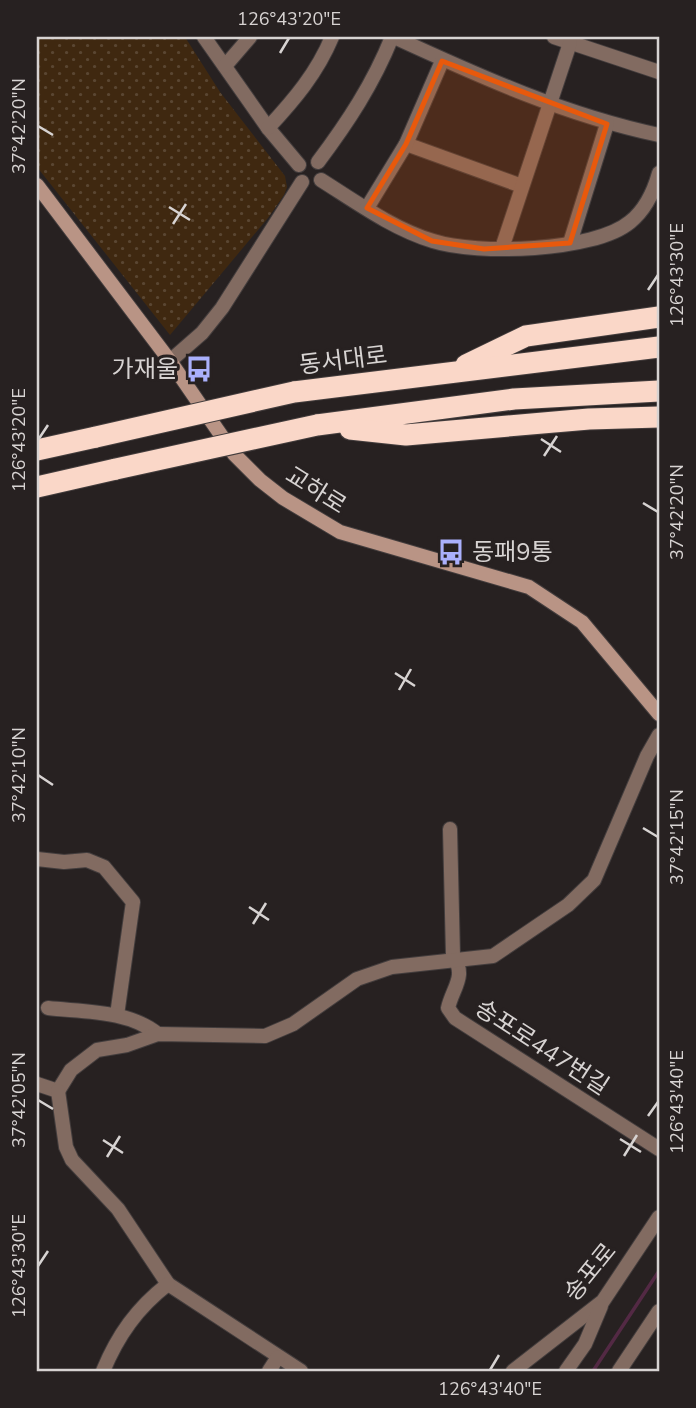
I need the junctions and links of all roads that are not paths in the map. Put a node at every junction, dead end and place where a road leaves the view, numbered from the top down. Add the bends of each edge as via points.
1 (204, 37) edge
2 (250, 37) edge
3 (332, 37) edge
4 (393, 37) edge
5 (554, 37) edge
6 (570, 43) junction
7 (442, 61) junction
8 (225, 65) junction
9 (659, 72) edge
10 (549, 104) junction
11 (607, 124) junction
12 (268, 128) junction
13 (659, 135) edge
14 (406, 144) junction
15 (318, 162) junction
16 (299, 165) junction
17 (659, 173) edge
18 (321, 180) junction
19 (302, 182) junction
20 (37, 185) edge
21 (522, 186) junction
22 (367, 208) junction
23 (570, 243) junction
24 (502, 248) junction
25 (659, 317) edge
26 (659, 348) edge
27 (170, 361) junction
28 (448, 373) junction
29 (659, 391) edge
30 (659, 417) edge
31 (317, 425) junction
32 (37, 450) edge
33 (37, 488) edge
34 (659, 714) edge
35 (659, 735) edge
36 (450, 829) dead end
37 (37, 859) edge
38 (456, 960) junction
39 (48, 1008) dead end
40 (117, 1015) junction
41 (158, 1034) junction
42 (37, 1084) edge
43 (58, 1091) junction
44 (659, 1149) edge
45 (659, 1217) edge
46 (168, 1284) junction
47 (603, 1301) junction
48 (659, 1311) edge
49 (278, 1357) junction
50 (103, 1371) edge
51 (269, 1371) edge
52 (301, 1371) edge
53 (513, 1371) edge
54 (566, 1371) edge
55 (619, 1371) edge

1 - 8 street
2 - 8 street
3 - 12 street via 310,79
4 - 7 street
4 - 15 street via 356,112
5 - 6 street
6 - 9 street
6 - 10 street
7 - 10 street
7 - 14 street
8 - 12 street
10 - 11 street
10 - 21 street
11 - 13 street
11 - 23 street
12 - 16 street
14 - 21 street
14 - 22 street
15 - 16 street via 308,160
15 - 18 street
16 - 19 street
17 - 23 street via 654,190 631,222 612,234
18 - 19 street via 310,185
18 - 22 street
19 - 27 street via 222,308
20 - 27 street, 교하로
21 - 24 street
22 - 24 street via 432,241
23 - 24 street
25 - 28 highway via 526,336
26 - 28 highway, 동서대로
27 - 34 street, 교하로 via 234,454 283,498 340,532 529,587 582,622
28 - 32 highway, 동서대로, bridge via 294,392
29 - 31 highway via 514,399
30 - 31 highway via 406,435
31 - 33 highway, bridge
35 - 38 street, 송포로447번길 via 603,862 581,894 493,956
36 - 38 street, 송포로447번길
37 - 40 street via 87,860 104,867 133,902
38 - 41 street, 송포로447번길 via 392,967 358,979 293,1024 265,1037
38 - 44 street, 송포로447번길 via 461,967 460,981 448,1008 455,1018
39 - 40 street, 송포로447번길
40 - 41 street, 송포로447번길
41 - 43 street, 송포로447번길 via 97,1050 71,1070
42 - 43 street
43 - 46 street via 72,1160 118,1209
45 - 47 street, 송포로
46 - 49 street
46 - 50 street via 142,1305 114,1344
47 - 53 street, 송포로
47 - 54 street via 585,1344
48 - 55 street
49 - 51 street
49 - 52 street

